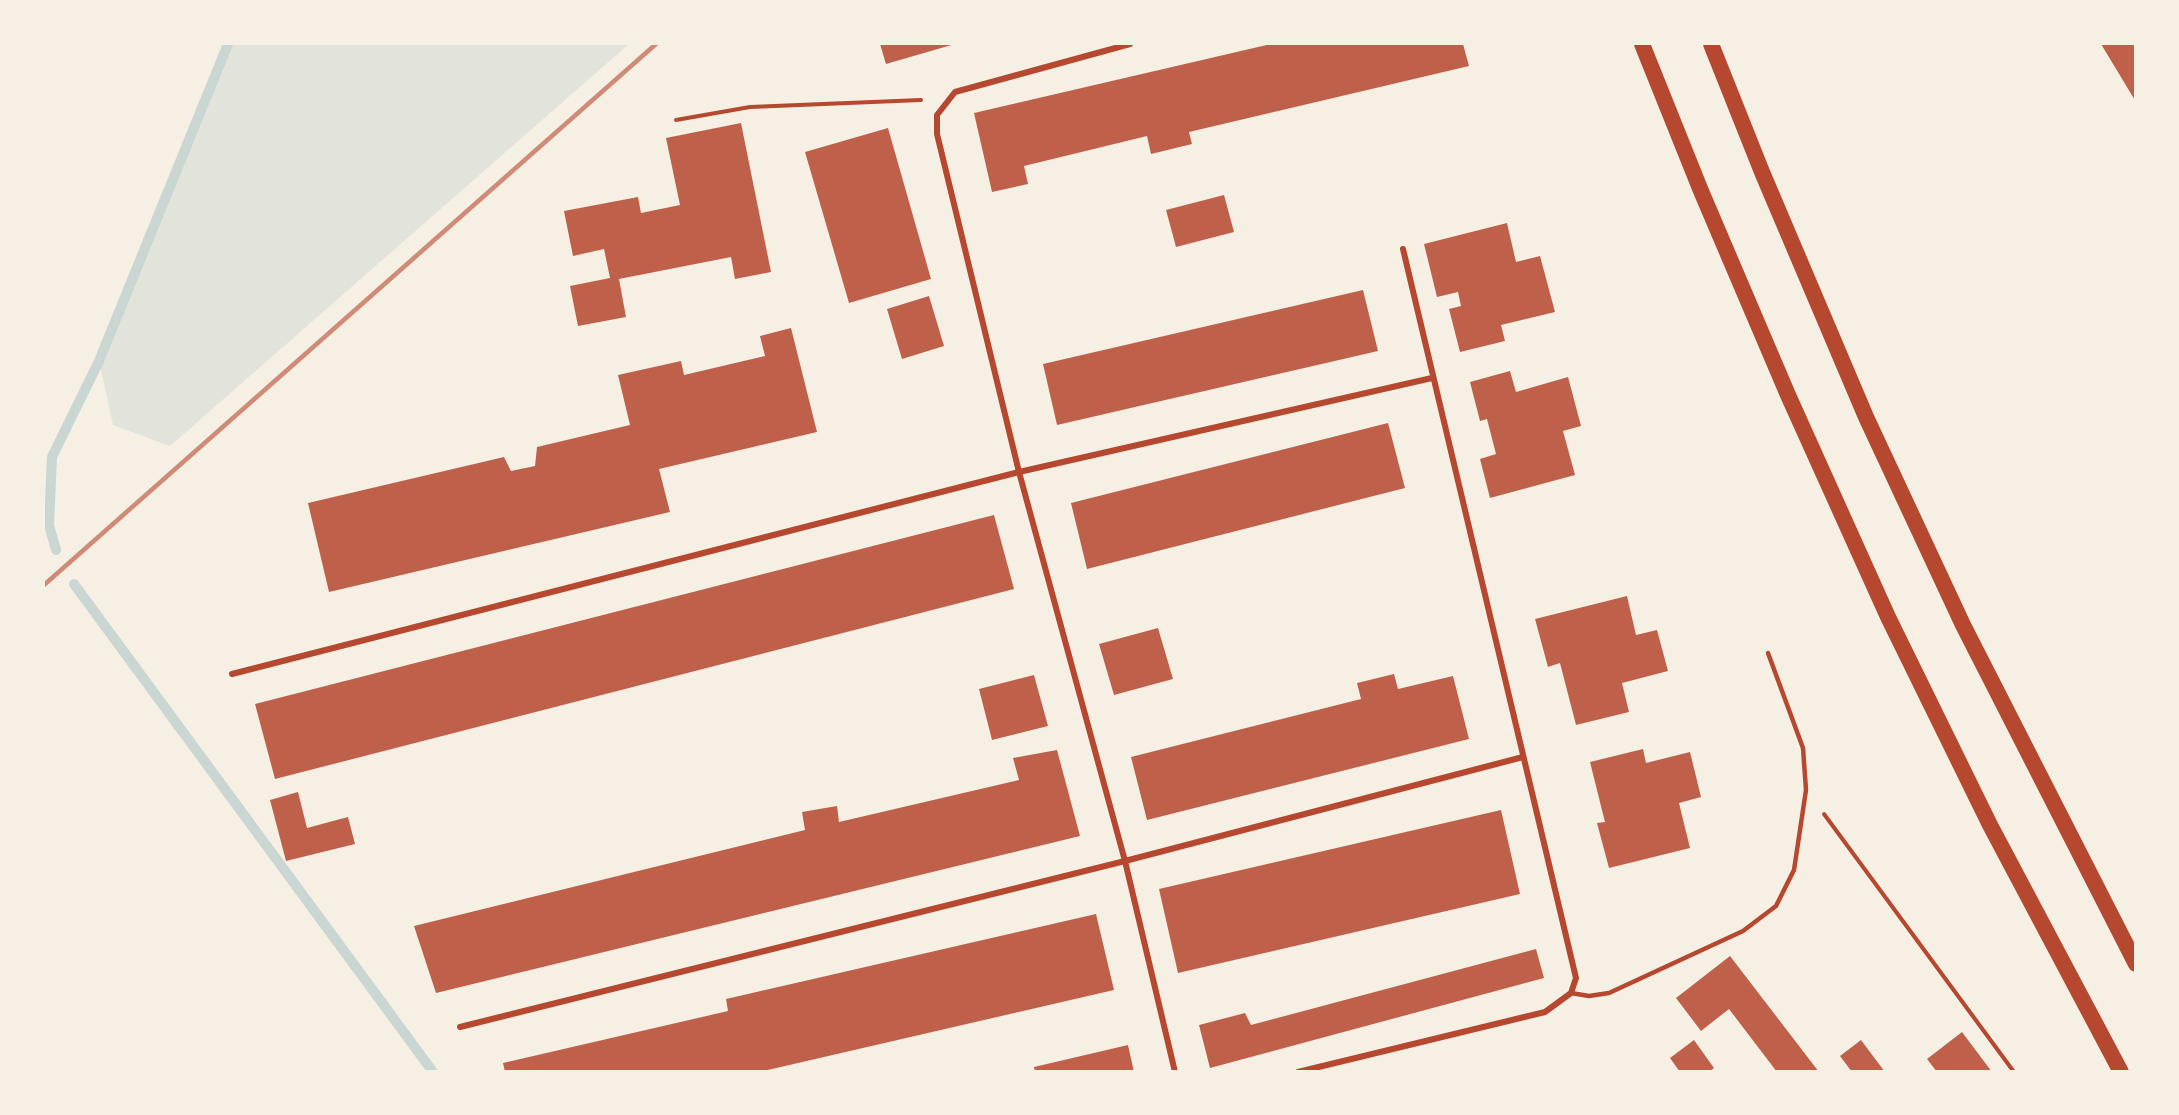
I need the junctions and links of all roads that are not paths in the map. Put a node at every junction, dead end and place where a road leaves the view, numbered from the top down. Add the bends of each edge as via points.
1 (1130, 44) edge
2 (1642, 44) edge
3 (1711, 44) edge
4 (1403, 249) dead end
5 (1431, 378) junction
6 (1019, 472) junction
7 (1768, 653) dead end
8 (232, 674) dead end
9 (1523, 757) junction
10 (1125, 861) junction
11 (2136, 964) edge
12 (1571, 993) junction
13 (460, 1027) dead end
14 (1175, 1071) edge
15 (1299, 1071) edge
16 (2121, 1071) edge

1 - 6 street via 955,92 937,115 937,134
2 - 16 highway via 1784,385 1888,617 1990,825
3 - 11 highway via 1875,437 1963,625
4 - 5 street
5 - 6 street
5 - 9 street
6 - 8 street
6 - 10 street
7 - 12 lane via 1803,748 1806,789 1794,870 1776,906 1743,931 1609,993
9 - 10 street
9 - 12 street via 1576,978
10 - 13 street
10 - 14 street
12 - 15 street via 1545,1012

